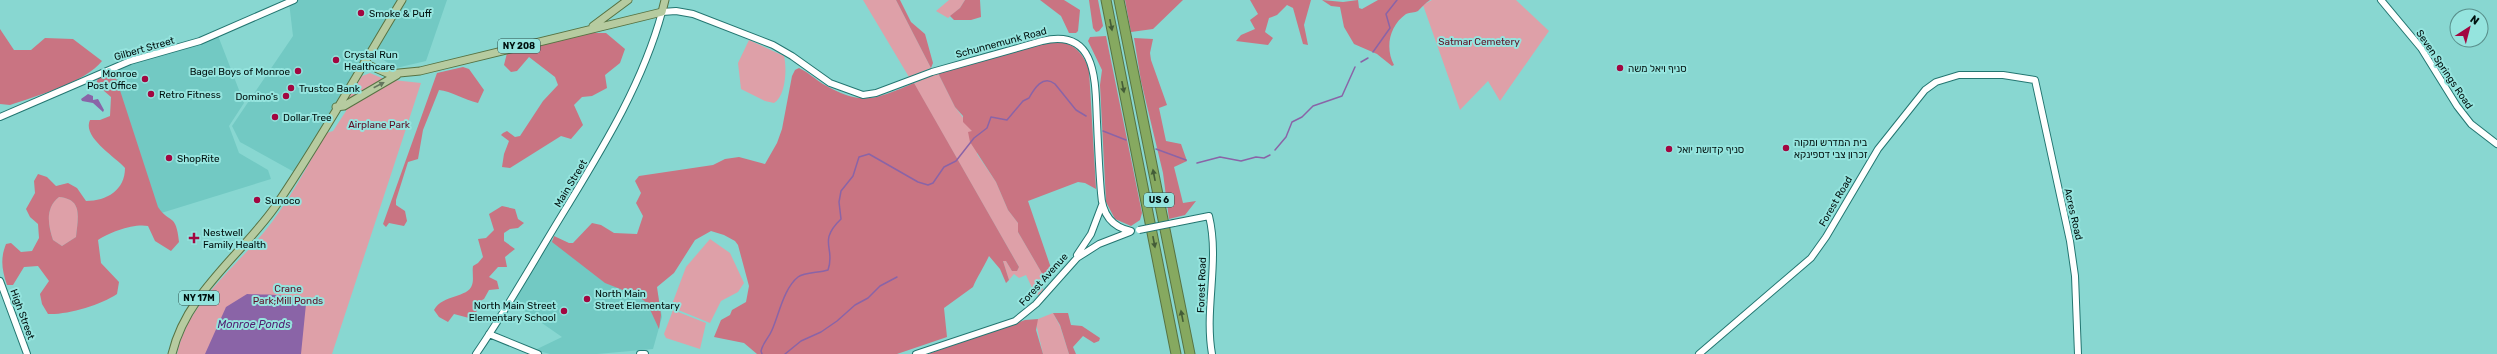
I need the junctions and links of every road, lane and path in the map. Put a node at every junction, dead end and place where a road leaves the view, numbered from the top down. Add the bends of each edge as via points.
1 (294, 0) edge
2 (402, 0) edge
3 (628, 0) edge
4 (665, 0) edge
5 (1106, 0) edge
6 (1119, 0) edge
7 (2381, 0) edge
8 (662, 12) junction
9 (586, 30) junction
10 (364, 63) junction
11 (397, 75) junction
12 (2035, 80) joint
13 (336, 107) junction
14 (0, 117) edge
15 (2497, 144) edge
16 (1102, 205) junction
17 (1209, 216) joint
18 (1131, 231) junction
19 (1072, 262) junction
20 (0, 281) edge
21 (489, 334) junction
22 (26, 354) edge
23 (172, 354) edge
24 (476, 354) edge
25 (538, 354) edge
26 (640, 354) edge
27 (645, 354) edge
28 (916, 354) edge
29 (1176, 354) edge
30 (1190, 354) edge
31 (1212, 354) edge
32 (1699, 354) edge
33 (2078, 354) edge

1 - 14 street, Gilbert Street via 200,41 130,60
2 - 10 main road, NY 17M
3 - 9 main road, NY 208
4 - 8 main road
5 -> 29 highway, US 6
30 -> 6 highway, US 6
7 - 15 street, Seven Springs Road via 2421,48 2456,106 2471,124
8 - 9 main road, NY 208
8 - 16 street, Schunnemunk Road via 689,13 773,45 830,83 863,95 876,93 932,72 1042,41 1057,38 1068,40 1085,53 1094,74
8 - 21 street, Main Street via 647,55 607,141
9 - 11 main road, NY 208
10 - 11 main road, NY 208 via 382,73
10 - 13 main road, NY 17M
13 -> 11 main road via 344,106
12 - 32 street, Forest Road via 2003,75 1959,75 1936,82 1925,90 1878,149 1826,237 1810,258
12 - 33 street, Acres Road via 2069,233 2075,276
13 - 23 main road, NY 17M via 264,223 189,312
16 - 18 street, Schunnemunk Road via 1112,222 1122,229
16 - 19 street, Schunnemunk Road via 1091,234
17 - 18 street, Forest Avenue, bridge
17 - 31 street, Forest Road via 1212,244 1209,328
18 - 19 street, Forest Avenue via 1099,244
19 - 28 street, Forest Avenue via 1036,304 1015,321
20 - 22 street, High Street
21 - 24 street, Main Street
21 - 25 street
26 - 27 street

